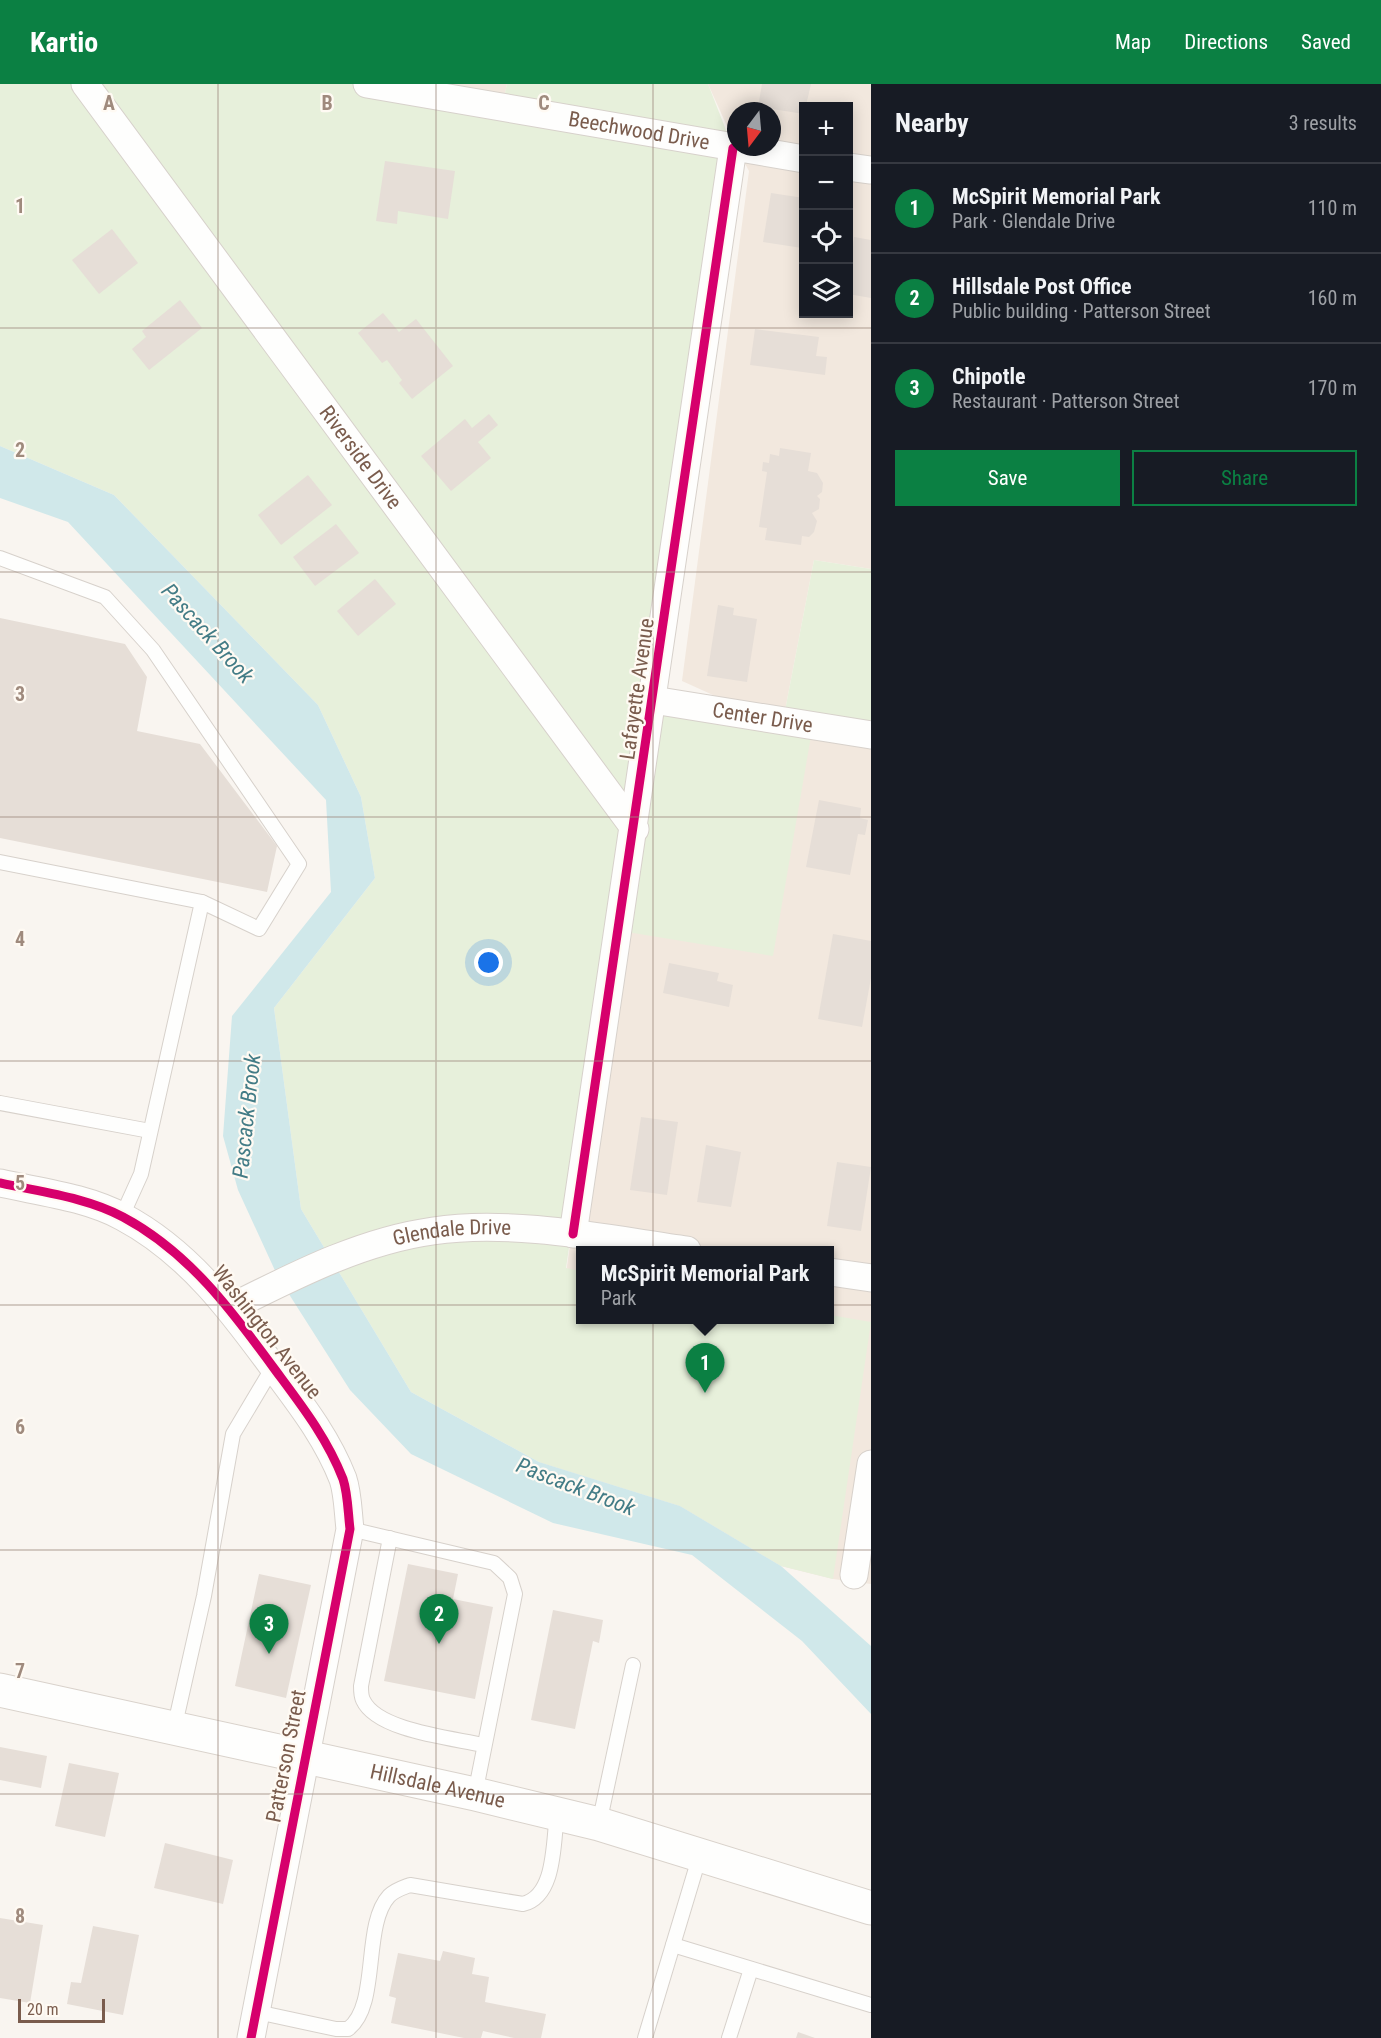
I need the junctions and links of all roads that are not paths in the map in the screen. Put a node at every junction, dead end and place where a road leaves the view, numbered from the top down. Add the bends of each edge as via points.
1 (85, 84) edge
2 (367, 84) edge
3 (727, 147) edge
4 (781, 155) edge
5 (732, 156) edge
6 (799, 158) edge
7 (853, 167) edge
8 (871, 170) edge
9 (0, 558) edge
10 (653, 700) junction
11 (871, 735) edge
12 (634, 829) junction
13 (0, 862) edge
14 (202, 902) junction
15 (0, 1103) edge
16 (150, 1131) junction
17 (0, 1183) edge
18 (122, 1216) junction
19 (573, 1234) junction
20 (653, 1246) edge
21 (834, 1273) edge
22 (871, 1278) edge
23 (230, 1308) junction
24 (273, 1367) junction
25 (871, 1464) edge
26 (344, 1482) joint
27 (350, 1529) junction
28 (390, 1538) junction
29 (854, 1575) dead end
30 (633, 1665) dead end
31 (0, 1690) edge
32 (174, 1729) junction
33 (483, 1745) junction
34 (304, 1756) junction
35 (475, 1794) junction
36 (556, 1814) junction
37 (599, 1824) junction
38 (700, 1853) junction
39 (871, 1908) edge
40 (673, 1945) junction
41 (751, 1969) junction
42 (871, 2005) edge
43 (256, 2012) junction
44 (251, 2038) edge
45 (645, 2038) edge
46 (729, 2038) edge

1 - 12 street, Riverside Drive
2 - 3 street, Beechwood Drive
4 - 6 street, Beechwood Drive
5 - 10 street, Lafayette Avenue
7 - 8 street
9 - 14 lane via 105,597 153,650 299,864 259,929
10 - 11 street, Center Drive
10 - 12 street, Lafayette Avenue
12 - 19 street, Lafayette Avenue
13 - 14 lane
14 - 16 lane
15 - 16 lane
16 - 18 lane via 141,1174
17 - 18 street, Washington Avenue via 71,1199
18 - 23 street, Washington Avenue via 200,1274
19 - 20 street, Glendale Drive
19 - 23 street, Glendale Drive via 499,1229 434,1231 346,1255
21 - 22 street
23 - 24 street, Washington Avenue
24 - 26 street, Washington Avenue via 322,1433
24 - 32 lane via 233,1434 204,1596
25 - 29 street
26 - 27 street, Patterson Street
27 - 28 lane
27 - 34 street, Patterson Street
28 - 33 lane via 361,1686 363,1701 393,1724
28 - 33 lane via 494,1563 510,1578 515,1594
30 - 37 lane
31 - 32 street, Hillsdale Avenue
32 - 34 street, Hillsdale Avenue
33 - 35 lane
34 - 35 street, Hillsdale Avenue
34 - 43 street, Patterson Street
35 - 36 street, Hillsdale Avenue
36 - 37 street, Hillsdale Avenue
36 - 43 lane via 548,1878 543,1892 534,1901 523,1904 410,1885 387,1897 380,1914 361,2014 348,2029
37 - 38 street, Hillsdale Avenue
38 - 39 street, Hillsdale Avenue
38 - 40 lane
40 - 41 lane
40 - 45 lane
41 - 42 lane
41 - 46 lane
43 - 44 street, Patterson Street

